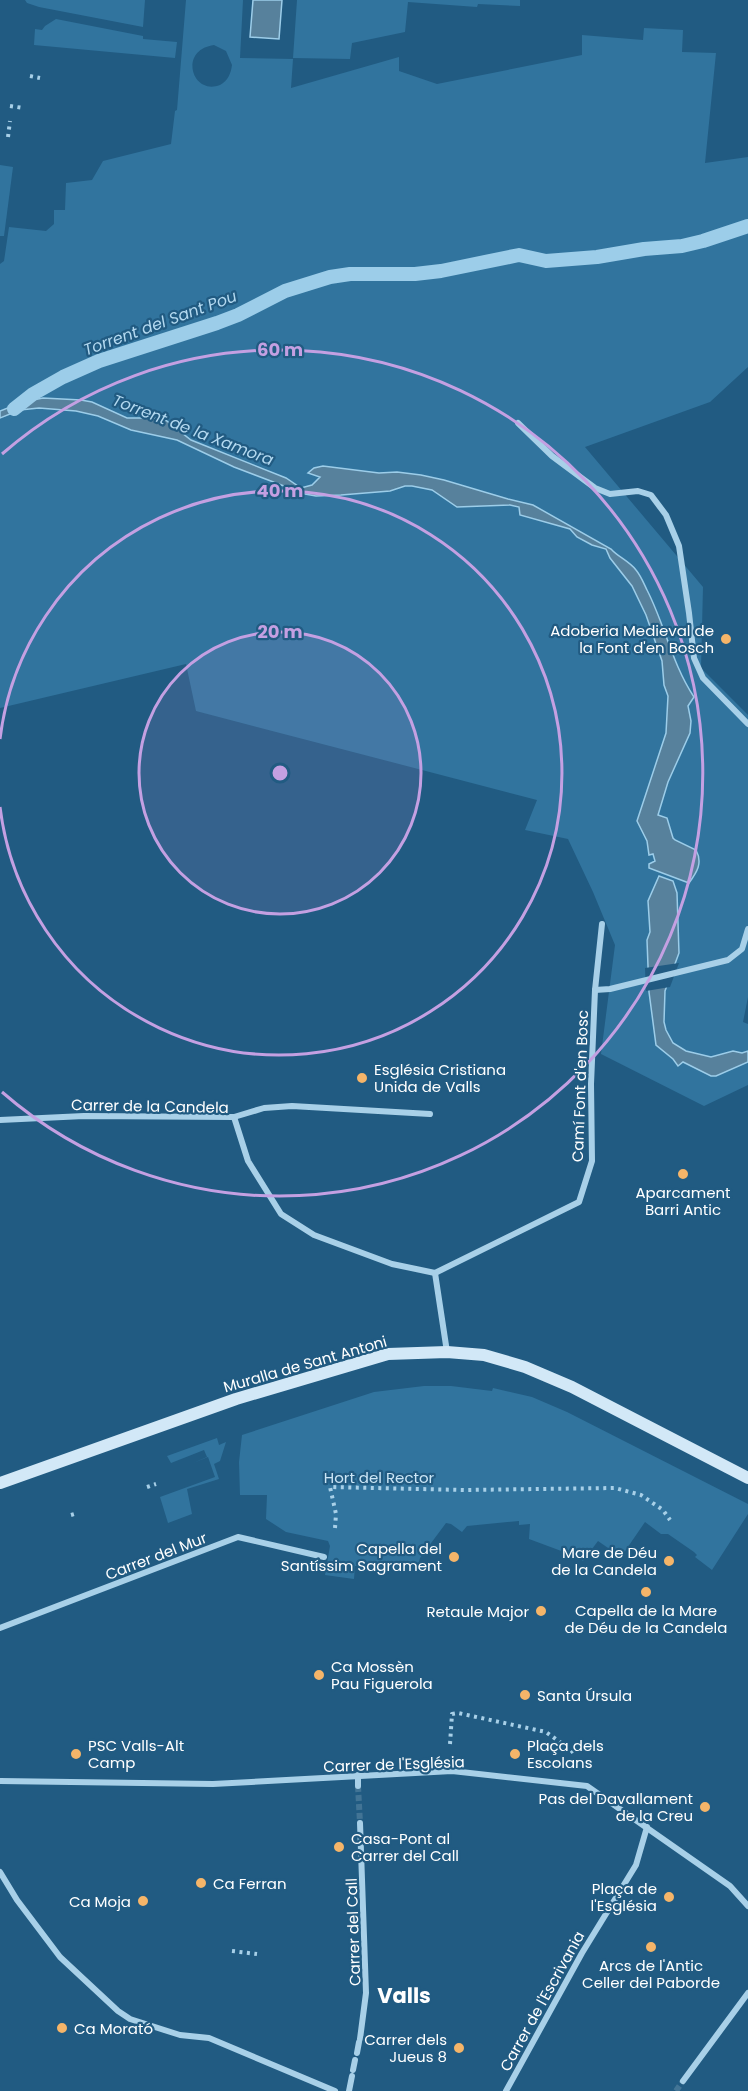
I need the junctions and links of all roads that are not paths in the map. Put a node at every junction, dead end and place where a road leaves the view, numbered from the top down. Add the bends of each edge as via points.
1 (518, 423) dead end
2 (748, 724) edge
3 (602, 924) dead end
4 (748, 929) edge
5 (595, 990) junction
6 (430, 1114) dead end
7 (234, 1117) junction
8 (0, 1120) edge
9 (435, 1273) junction
10 (447, 1352) junction
11 (748, 1479) edge
12 (0, 1483) edge
13 (324, 1557) dead end
14 (0, 1628) edge
15 (358, 1775) junction
16 (0, 1781) edge
17 (358, 1786) tunnel mouth
18 (360, 1823) tunnel mouth
19 (647, 1827) junction
20 (0, 1872) edge
21 (748, 1906) edge
22 (748, 1993) edge
23 (683, 2081) tunnel mouth
24 (335, 2091) edge
25 (349, 2091) edge
26 (506, 2091) edge

1 - 2 street via 552,456 595,488 610,494 638,491 651,495 666,514 679,546 693,658 703,678
3 - 5 street, Camí Font d'en Bosc
4 - 5 street, Camí Font d'en Bosc via 742,949 728,960
5 - 9 street, Camí Font d'en Bosc via 592,1161 579,1202
6 - 7 street via 291,1106 264,1108
7 - 8 street, Carrer de la Candela
7 - 9 street, Carrer de la Candela via 248,1161 281,1214 314,1235 392,1264
9 - 10 street
10 - 11 main road, Muralla de Sant Antoni via 484,1355 572,1386
10 - 12 main road, Muralla de Sant Antoni via 377,1357 236,1399
13 - 14 street, Carrer del Mur via 238,1537
15 - 16 street, Carrer de l'Església via 213,1784
15 - 17 street
15 - 19 street, Carrer de l'Església via 452,1771 587,1786
18 - 25 street, Carrer del Call via 366,1993
19 - 21 street, Carrer de l'Església via 730,1886
19 - 26 street, Carrer de l'Escrivania via 636,1865 576,1963
20 - 24 street via 60,1957 130,2019 180,2035 208,2038
22 - 23 street

